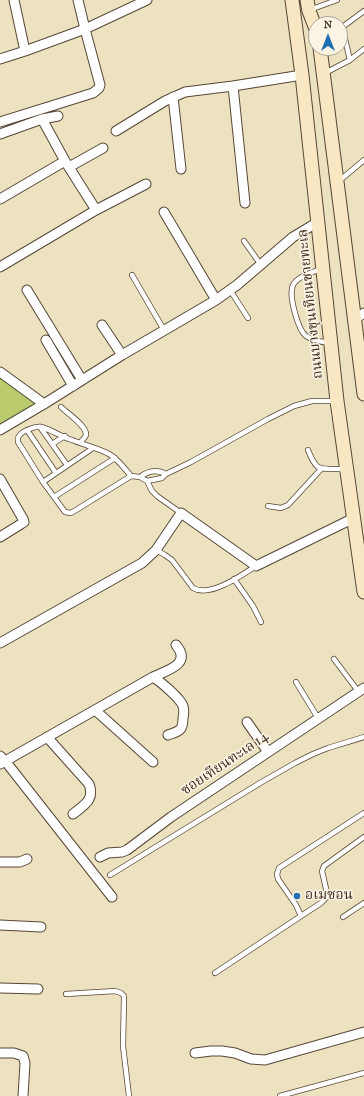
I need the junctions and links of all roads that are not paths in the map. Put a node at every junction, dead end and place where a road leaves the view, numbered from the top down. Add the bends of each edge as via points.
1 (14, 0) edge
2 (78, 0) edge
3 (147, 0) edge
4 (287, 0) edge
5 (337, 0) edge
6 (312, 3) edge
7 (293, 6) edge
8 (364, 11) edge
9 (311, 16) edge
10 (315, 16) edge
11 (348, 22) edge
12 (85, 29) junction
13 (364, 49) edge
14 (25, 51) junction
15 (348, 52) edge
16 (321, 56) edge
17 (0, 59) edge
18 (350, 60) junction
19 (323, 74) junction
20 (302, 75) junction
21 (233, 86) junction
22 (173, 97) junction
23 (58, 116) dead end
24 (42, 119) junction
25 (0, 122) edge
26 (116, 131) dead end
27 (0, 134) edge
28 (103, 148) dead end
29 (364, 160) edge
30 (67, 164) junction
31 (180, 168) dead end
32 (337, 182) junction
33 (146, 184) dead end
34 (0, 199) edge
35 (245, 203) dead end
36 (96, 210) junction
37 (164, 212) dead end
38 (318, 222) junction
39 (244, 241) dead end
40 (261, 265) junction
41 (0, 267) edge
42 (323, 268) junction
43 (132, 275) dead end
44 (27, 290) dead end
45 (230, 290) junction
46 (216, 300) junction
47 (359, 316) edge
48 (248, 318) dead end
49 (102, 325) dead end
50 (164, 330) junction
51 (360, 336) edge
52 (46, 340) dead end
53 (331, 344) junction
54 (122, 356) junction
55 (0, 372) edge
56 (363, 377) edge
57 (82, 380) junction
58 (73, 386) junction
59 (364, 394) edge
60 (338, 401) junction
61 (44, 404) junction
62 (61, 407) dead end
63 (40, 427) junction
64 (0, 430) edge
65 (27, 430) junction
66 (64, 436) junction
67 (80, 442) junction
68 (52, 444) junction
69 (93, 448) junction
70 (308, 450) dead end
71 (115, 458) junction
72 (67, 465) junction
73 (322, 468) junction
74 (346, 469) junction
75 (56, 473) junction
76 (166, 474) junction
77 (131, 476) junction
78 (140, 477) junction
79 (0, 479) edge
80 (147, 481) junction
81 (44, 482) junction
82 (54, 497) junction
83 (268, 506) dead end
84 (356, 511) edge
85 (181, 513) junction
86 (0, 537) edge
87 (156, 550) junction
88 (362, 552) edge
89 (256, 566) junction
90 (234, 579) junction
91 (364, 592) edge
92 (261, 622) dead end
93 (0, 643) edge
94 (176, 645) dead end
95 (334, 659) dead end
96 (153, 677) junction
97 (296, 682) dead end
98 (361, 689) edge
99 (95, 710) junction
100 (318, 718) junction
101 (247, 722) dead end
102 (168, 735) dead end
103 (364, 736) edge
104 (47, 737) junction
105 (268, 752) junction
106 (2, 761) edge
107 (153, 762) dead end
108 (73, 814) dead end
109 (364, 814) edge
110 (364, 837) edge
111 (100, 857) dead end
112 (27, 859) dead end
113 (0, 862) edge
114 (110, 875) dead end
115 (112, 897) dead end
116 (364, 903) edge
117 (301, 916) junction
118 (343, 917) dead end
119 (0, 925) edge
120 (41, 927) dead end
121 (216, 973) dead end
122 (0, 988) edge
123 (38, 989) dead end
124 (66, 994) dead end
125 (364, 1032) edge
126 (0, 1053) edge
127 (195, 1053) dead end
128 (364, 1073) edge
129 (23, 1096) edge
130 (130, 1096) edge
131 (280, 1096) edge

1 - 14 street
2 - 12 street
3 - 12 street
4 - 7 main road, ถนนบางขุนเทียนชายทะเล
5 - 6 lane
6 - 9 main road via 309,11
6 - 10 main road
7 - 20 main road, ถนนบางขุนเทียนชายทะเล
8 - 11 lane
12 - 14 street
12 - 25 street via 99,88 93,93
13 - 18 lane
14 - 17 street
15 - 18 lane
16 - 19 main road
18 - 19 lane
19 - 32 main road
20 - 21 street
20 - 38 main road, ถนนบางขุนเทียนชายทะเล
21 - 22 street via 185,92
21 - 35 street
22 - 26 street
22 - 31 street
23 - 24 street
24 - 27 street
24 - 30 street
28 - 30 street
29 - 32 lane
30 - 34 street
30 - 36 street
32 - 47 main road
33 - 36 street
36 - 41 street
37 - 46 street
38 - 40 street via 293,237
38 - 42 main road, ถนนบางขุนเทียนชายทะเล
39 - 40 lane
40 - 45 street
42 - 53 main road, ถนนบางขุนเทียนชายทะเล
42 - 53 lane via 295,282 292,294 301,330 314,340
43 - 50 lane
44 - 57 street
45 - 46 street
45 - 48 lane
46 - 50 street
47 - 51 main road
49 - 54 street
50 - 54 street
51 - 56 main road
52 - 58 street
53 - 60 main road, ถนนบางขุนเทียนชายทะเล
54 - 57 street
55 - 61 street
56 - 59 main road
57 - 58 street
58 - 61 street
60 - 74 main road, ถนนบางขุนเทียนชายทะเล
60 - 76 lane via 312,401 294,406
61 - 64 street
62 - 67 lane via 85,431 85,437
63 - 65 lane
63 - 66 lane
63 - 68 lane
65 - 75 lane
65 - 81 lane via 19,435 18,442
66 - 67 lane
66 - 68 lane
67 - 69 lane
68 - 72 lane
69 - 71 lane
69 - 72 lane
70 - 73 lane via 317,466
71 - 77 lane
71 - 82 lane
72 - 75 lane
73 - 74 lane
73 - 83 lane via 288,505 282,508
74 - 84 main road, ถนนบางขุนเทียนชายทะเล
75 - 81 lane
76 - 78 lane via 160,471 146,472
76 - 80 lane via 162,478
77 - 78 lane
77 - 82 lane via 70,513 64,512
78 - 80 lane
79 - 86 street via 24,522
80 - 85 lane via 156,496
81 - 82 lane
84 - 88 main road, ถนนบางขุนเทียนชายทะเล
84 - 89 street
85 - 87 street
85 - 89 street
87 - 90 lane via 172,560 197,590 205,591
87 - 93 street via 142,563
88 - 91 main road, ถนนบางขุนเทียนชายทะเล
89 - 90 lane
90 - 92 lane
94 - 96 street via 182,654 179,664
95 - 98 lane
96 - 99 street
96 - 102 street via 183,706 183,726 180,731
97 - 100 lane
98 - 100 street, ซอยเทียนทะเล 14
99 - 104 street
99 - 107 street
100 - 105 street, ซอยเทียนทะเล 14
101 - 105 street
103 - 114 lane via 294,763
104 - 106 street
104 - 108 street via 89,784 90,797
105 - 111 street, ซอยเทียนทะเล 14 via 127,850
106 - 115 street
109 - 117 lane via 279,868 278,880
110 - 117 lane via 324,866 322,872 326,898
112 - 113 street via 20,862
116 - 118 lane
117 - 121 lane
119 - 120 street
122 - 123 street
124 - 130 lane via 115,991 124,996 123,1046
125 - 127 street via 265,1060 222,1051
126 - 129 street via 23,1056
128 - 131 lane

